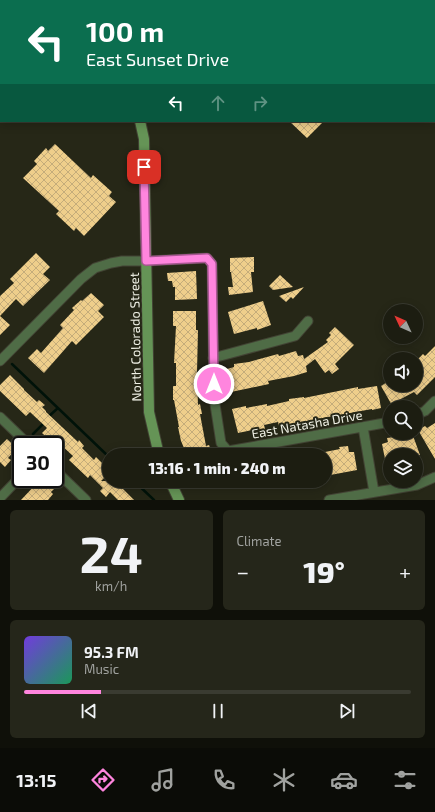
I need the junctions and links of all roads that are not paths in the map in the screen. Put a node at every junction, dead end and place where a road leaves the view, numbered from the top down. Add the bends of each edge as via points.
1 (140, 122) edge
2 (146, 261) junction
3 (308, 321) dead end
4 (213, 358) junction
5 (0, 361) edge
6 (435, 401) edge
7 (423, 412) edge
8 (0, 417) edge
9 (383, 423) edge
10 (363, 427) junction
11 (20, 436) edge
12 (158, 448) edge
13 (435, 477) edge
14 (64, 479) edge
15 (12, 485) edge
16 (174, 488) edge
17 (374, 492) junction
18 (0, 498) edge
19 (86, 500) edge
20 (180, 500) edge
21 (329, 500) edge

1 - 2 street, North Colorado Street via 144,139
2 - 4 street via 207,258 212,264
2 - 5 street via 122,261 95,268
2 - 12 street, North Colorado Street via 149,412
3 - 4 street via 295,336
4 - 10 street, East Natasha Drive via 214,398 221,443 228,451
6 - 7 street
8 - 11 street
9 - 10 street, East Natasha Drive
10 - 17 street
13 - 17 street via 417,485
14 - 19 street
15 - 18 street
16 - 20 street
17 - 21 street

